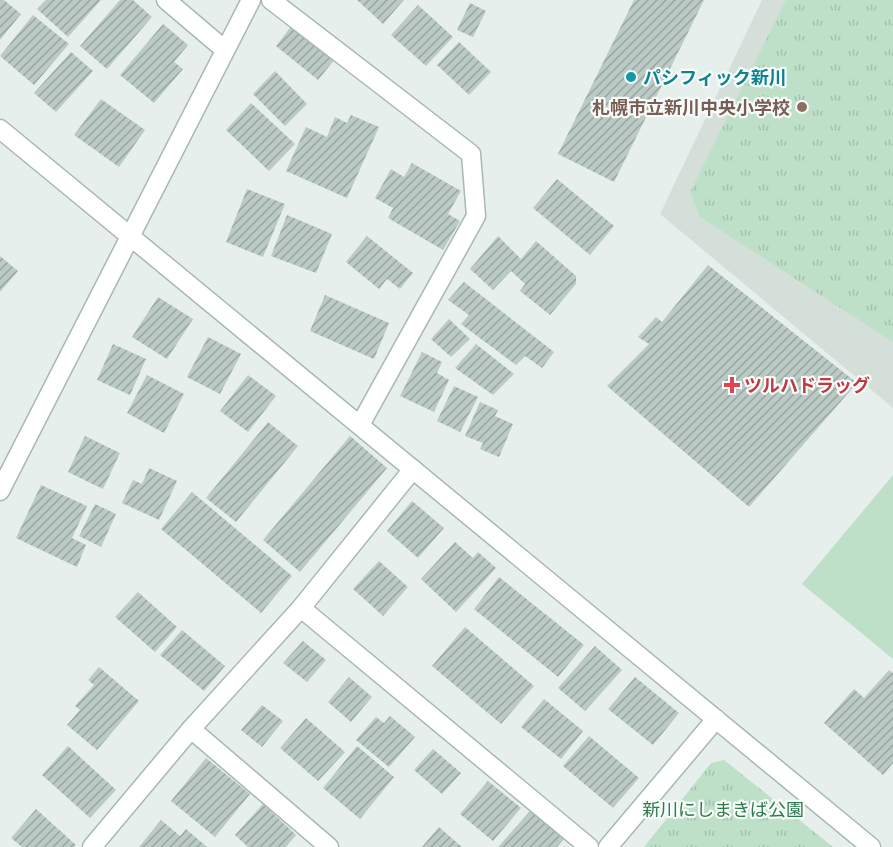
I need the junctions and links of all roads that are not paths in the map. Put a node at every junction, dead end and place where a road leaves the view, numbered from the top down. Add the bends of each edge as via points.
1 (166, 0) edge
2 (251, 0) edge
3 (271, 0) edge
4 (225, 50) junction
5 (0, 129) edge
6 (130, 236) junction
7 (360, 425) junction
8 (413, 469) junction
9 (0, 491) edge
10 (301, 608) junction
11 (716, 719) junction
12 (191, 729) junction
13 (92, 847) edge
14 (329, 847) edge
15 (589, 847) edge
16 (608, 847) edge
17 (872, 847) edge

1 - 4 street
2 - 4 street
3 - 7 street via 471,154 476,216
4 - 6 street
5 - 6 street
6 - 7 street
6 - 9 street
7 - 8 street
8 - 10 street
8 - 11 street
10 - 12 street
10 - 15 street
11 - 16 street
11 - 17 street
12 - 13 street
12 - 14 street

